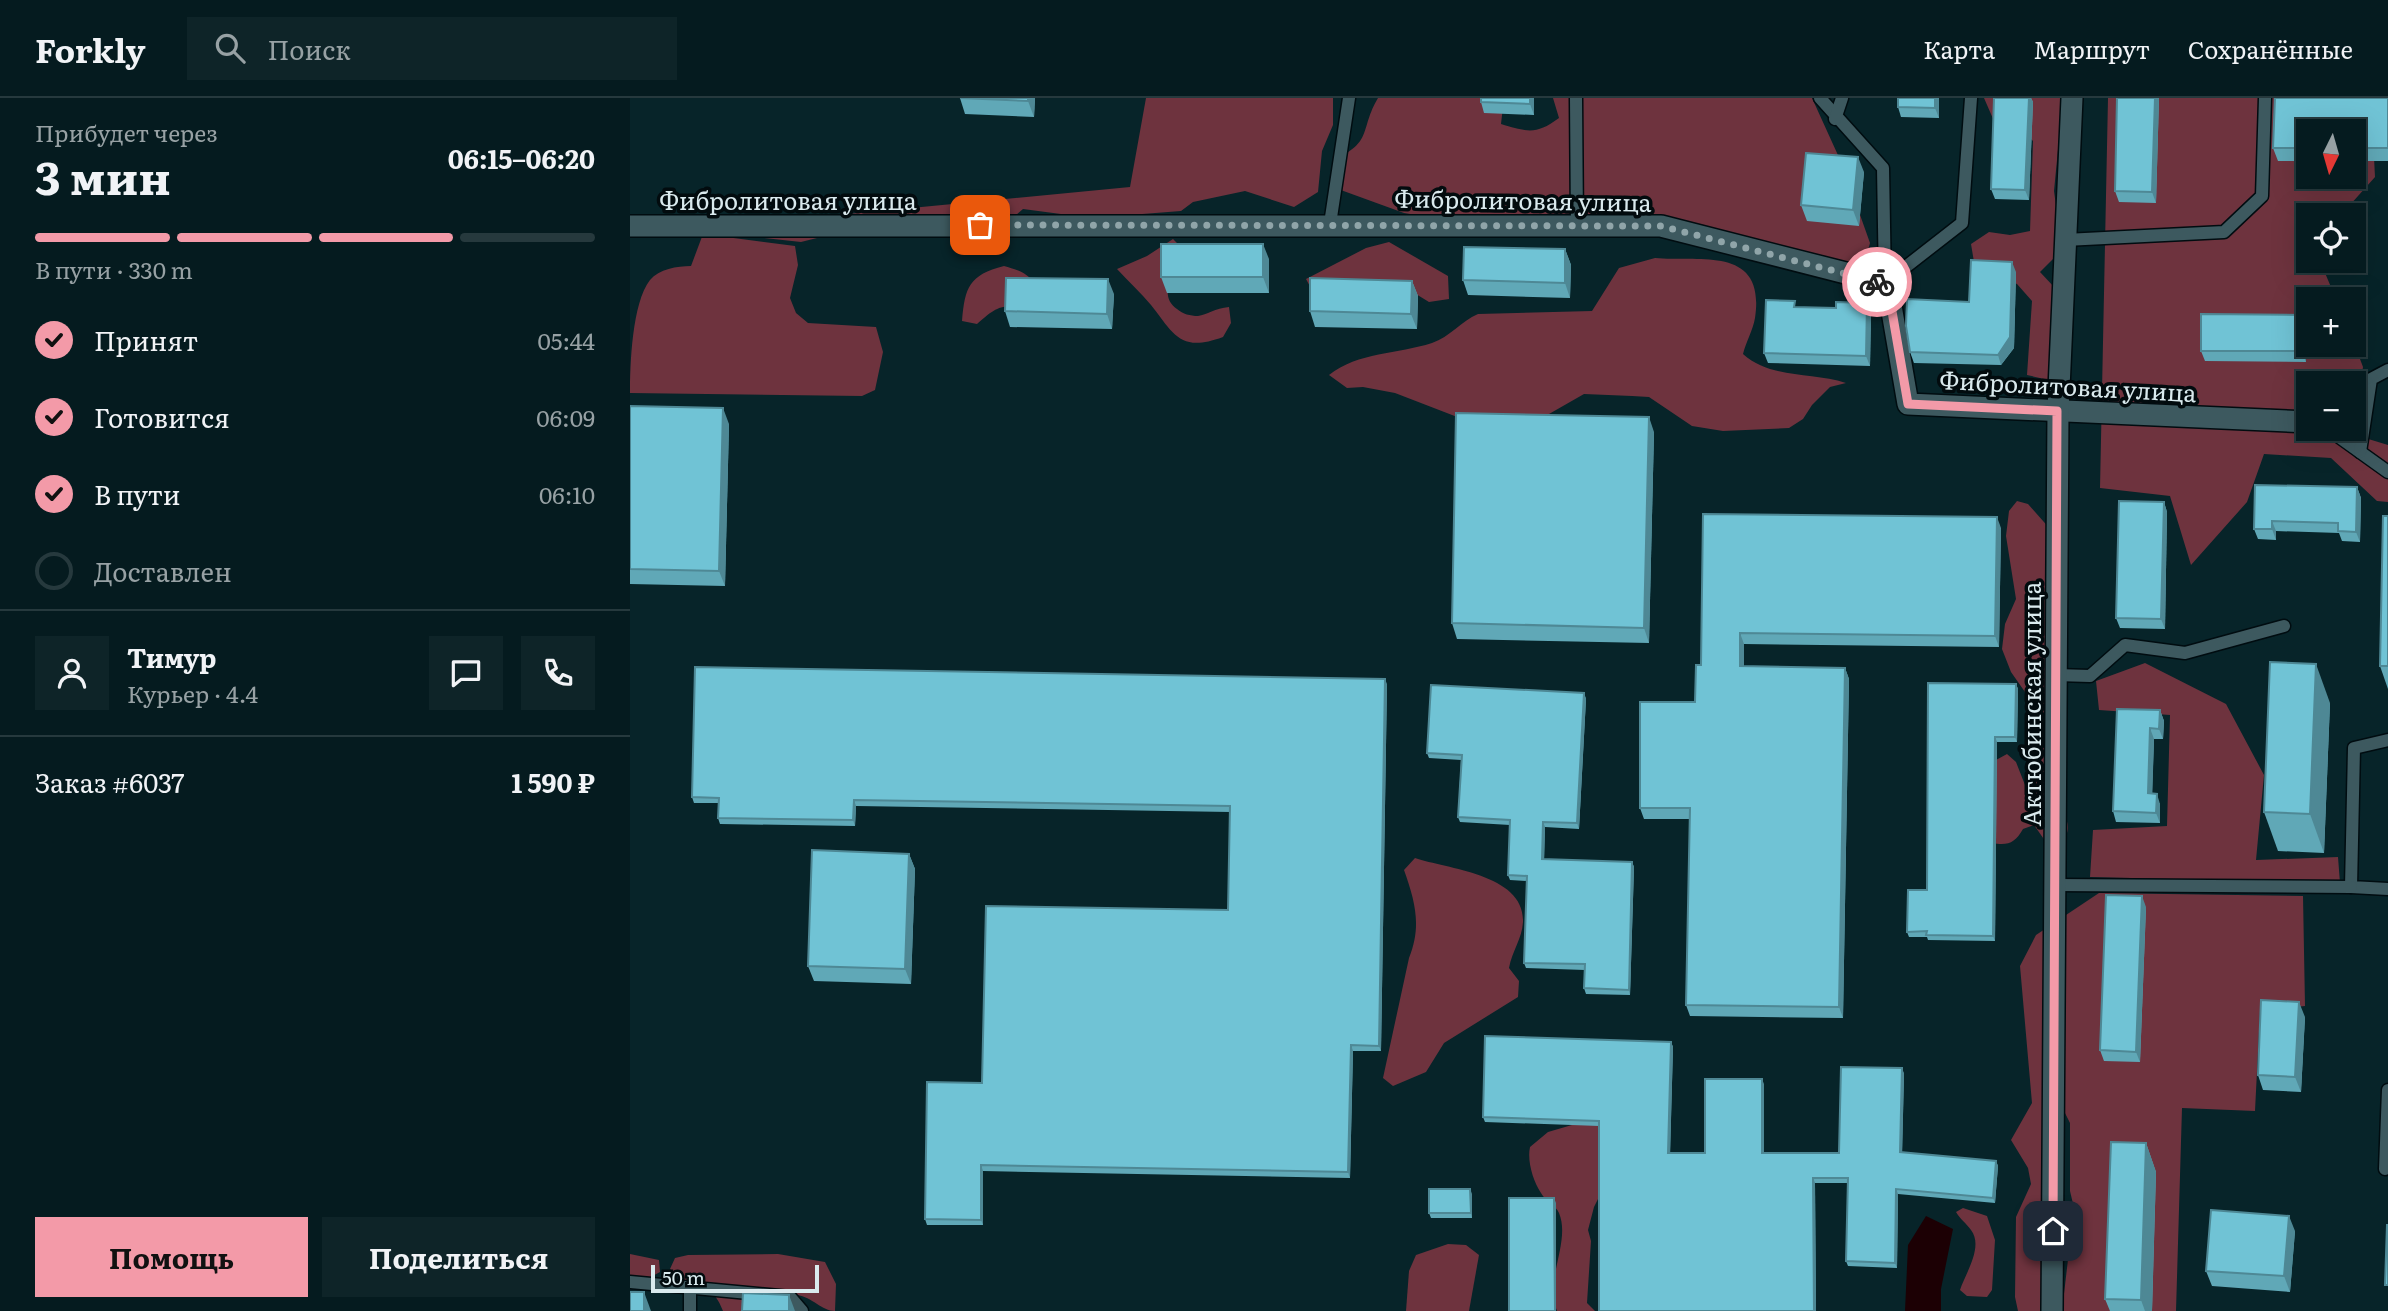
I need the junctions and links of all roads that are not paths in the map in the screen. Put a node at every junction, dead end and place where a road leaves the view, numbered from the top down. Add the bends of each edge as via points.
1 (1349, 98) edge
2 (1576, 98) edge
3 (1820, 98) edge
4 (1842, 98) edge
5 (1971, 98) edge
6 (2072, 98) edge
7 (2264, 98) edge
8 (1835, 119) junction
9 (1330, 224) junction
10 (630, 226) edge
11 (1577, 226) junction
12 (2065, 240) junction
13 (1885, 283) junction
14 (2388, 370) edge
15 (2057, 411) junction
16 (2296, 421) edge
17 (2345, 441) edge
18 (2360, 452) junction
19 (2388, 472) edge
20 (2284, 626) dead end
21 (2056, 675) junction
22 (2388, 740) edge
23 (2055, 885) junction
24 (2351, 887) junction
25 (2388, 889) edge
26 (2388, 1090) edge
27 (2385, 1169) dead end
28 (630, 1282) edge
29 (690, 1289) junction
30 (690, 1311) edge
31 (802, 1311) edge
32 (2052, 1311) edge

1 - 9 lane
2 - 11 lane
3 - 8 lane
4 - 8 lane
5 - 13 lane via 1962,223
6 - 12 street, Актюбинская улица
7 - 12 lane via 2262,196 2224,232
8 - 13 lane via 1883,169
9 - 10 street, Фибролитовая улица
9 - 11 street, Фибролитовая улица
11 - 13 street, Фибролитовая улица via 1661,226
12 - 15 street, Актюбинская улица
13 - 15 street, Фибролитовая улица via 1908,404
14 - 18 lane via 2371,379
15 - 16 street, Фибролитовая улица
15 - 21 street, Актюбинская улица
17 - 18 lane
18 - 19 lane
20 - 21 lane via 2185,653 2125,645 2090,676
21 - 23 street, Актюбинская улица
22 - 24 lane via 2354,748
23 - 24 lane
23 - 32 street, Актюбинская улица
24 - 25 lane
26 - 27 lane
28 - 29 lane
29 - 30 lane
29 - 31 lane via 790,1297

